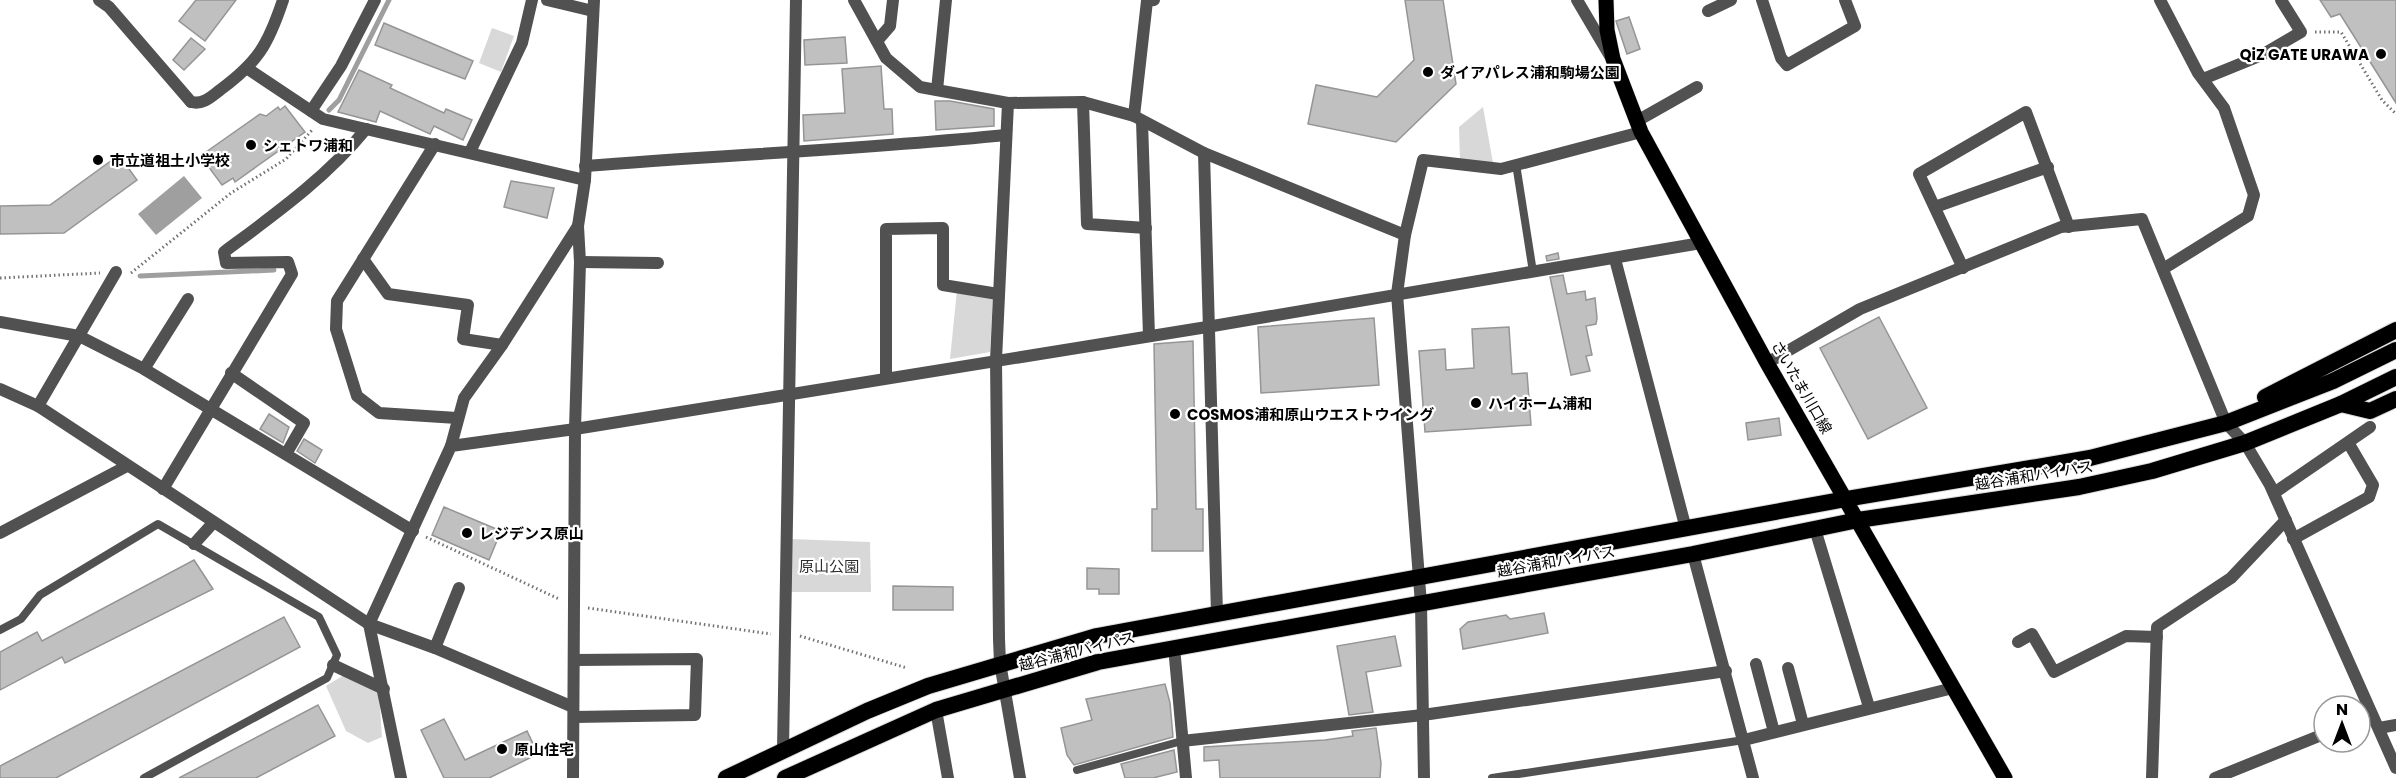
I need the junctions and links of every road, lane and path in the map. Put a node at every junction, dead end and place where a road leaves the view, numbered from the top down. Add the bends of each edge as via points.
1 (99, 0) edge
2 (283, 0) edge
3 (375, 0) edge
4 (532, 0) edge
5 (547, 0) edge
6 (796, 0) edge
7 (854, 0) edge
8 (893, 0) edge
9 (946, 0) edge
10 (1146, 0) edge
11 (1154, 0) edge
12 (1577, 0) edge
13 (1606, 0) edge
14 (1731, 0) edge
15 (1762, 0) edge
16 (1845, 0) edge
17 (2160, 0) edge
18 (2281, 0) edge
19 (593, 5) edge
20 (1708, 11) dead end
21 (2301, 32) junction
22 (877, 41) junction
23 (1613, 59) junction
24 (248, 69) junction
25 (2203, 79) junction
26 (1697, 87) dead end
27 (937, 90) junction
28 (1083, 102) junction
29 (1008, 103) junction
30 (310, 111) junction
31 (2396, 114) edge
32 (323, 119) junction
33 (1138, 119) junction
34 (1639, 127) junction
35 (366, 129) junction
36 (1006, 135) junction
37 (435, 144) junction
38 (794, 150) junction
39 (470, 152) junction
40 (1204, 153) junction
41 (1516, 164) junction
42 (585, 166) junction
43 (2048, 166) junction
44 (585, 180) junction
45 (1935, 207) junction
46 (578, 226) junction
47 (2069, 227) junction
48 (1146, 228) junction
49 (1406, 235) junction
50 (1701, 243) junction
51 (363, 259) junction
52 (1615, 259) junction
53 (580, 262) junction
54 (658, 263) dead end
55 (1963, 268) junction
56 (2163, 269) junction
57 (116, 272) junction
58 (1533, 272) junction
59 (0, 278) edge
60 (998, 294) junction
61 (1397, 294) junction
62 (188, 299) dead end
63 (0, 317) edge
64 (0, 322) edge
65 (1207, 327) junction
66 (2396, 330) edge
67 (80, 334) junction
68 (1149, 336) junction
69 (502, 345) junction
70 (2396, 350) edge
71 (996, 360) junction
72 (1767, 363) junction
73 (144, 369) junction
74 (231, 372) junction
75 (886, 378) junction
76 (2392, 379) edge
77 (0, 389) edge
78 (790, 393) junction
79 (2396, 399) edge
80 (2341, 404) junction
81 (38, 406) junction
82 (210, 407) junction
83 (2251, 413) junction
84 (457, 418) junction
85 (2226, 423) junction
86 (2370, 427) dead end
87 (575, 429) junction
88 (2245, 443) junction
89 (2349, 444) junction
90 (451, 446) junction
91 (286, 454) junction
92 (127, 466) junction
93 (162, 489) junction
94 (2274, 493) junction
95 (1846, 500) junction
96 (1858, 520) junction
97 (2286, 520) junction
98 (213, 523) junction
99 (1686, 529) junction
100 (1815, 529) junction
101 (413, 531) junction
102 (0, 533) edge
103 (2294, 539) junction
104 (194, 544) junction
105 (1693, 554) junction
106 (1419, 578) junction
107 (459, 588) dead end
108 (1421, 604) junction
109 (573, 606) junction
110 (1216, 614) junction
111 (369, 624) junction
112 (0, 630) edge
113 (785, 634) junction
114 (2157, 637) junction
115 (2018, 642) dead end
116 (1174, 647) junction
117 (435, 648) junction
118 (574, 660) junction
119 (1000, 663) junction
120 (1756, 664) dead end
121 (333, 665) junction
122 (907, 668) dead end
123 (1788, 668) dead end
124 (1726, 671) junction
125 (1004, 688) junction
126 (1953, 688) junction
127 (384, 689) junction
128 (2363, 694) edge
129 (1869, 708) junction
130 (936, 710) junction
131 (574, 712) junction
132 (2372, 714) edge
133 (1423, 715) junction
134 (1803, 724) junction
135 (2396, 725) edge
136 (2379, 728) junction
137 (1774, 732) junction
138 (2312, 739) edge
139 (1744, 740) junction
140 (1182, 741) junction
141 (783, 750) junction
142 (2396, 768) edge
143 (1077, 770) dead end
144 (144, 778) edge
145 (402, 778) edge
146 (573, 778) edge
147 (726, 778) edge
148 (784, 778) edge
149 (948, 778) edge
150 (1020, 778) edge
151 (1186, 778) edge
152 (1424, 778) edge
153 (1492, 778) edge
154 (1753, 778) edge
155 (2005, 778) edge
156 (2152, 778) edge
157 (2215, 778) edge

1 - 24 street via 191,102 208,100
2 - 24 street via 261,52
3 - 30 street via 341,66
4 - 39 street via 522,43
5 - 19 street
6 - 38 street
7 - 22 street
8 - 22 street via 890,26
9 - 27 street
10 - 11 street
10 - 33 street
12 - 23 street
13 - 23 main road, さいたま川口線
14 - 20 street
15 - 16 street via 1781,58 1788,64 1855,26
17 - 25 street
18 - 21 street
19 - 42 street
21 - 25 street via 2262,55
21 - 31 path via 2341,32 2382,100
22 - 27 street via 886,58 920,87
23 - 34 main road, さいたま川口線
24 - 30 street
25 - 56 street via 2224,108 2254,195 2248,216
26 - 34 street
27 - 29 street
28 - 29 street
28 - 33 street
28 - 48 street via 1087,224
29 - 36 street
30 - 32 street
32 - 35 street
32 - 57 path via 286,159 231,193 131,273
33 - 40 street
33 - 48 street
34 - 41 street
34 - 50 main road, さいたま川口線
35 - 37 street
35 - 74 street via 344,156 225,252 226,263 288,262 292,274
36 - 38 street
36 - 60 street
37 - 39 street
37 - 51 street
38 - 42 street
38 - 78 street
39 - 44 street
40 - 49 street
40 - 65 street
41 - 49 street via 1501,169 1423,160
41 - 58 lane
42 - 44 street
43 - 45 street
43 - 45 street via 2026,112 1919,174
43 - 47 street
44 - 46 street
45 - 55 street
46 - 53 street
46 - 69 street
47 - 55 street
47 - 56 street via 2142,219
48 - 68 street
49 - 61 street
50 - 52 street
50 - 72 main road, さいたま川口線
51 - 69 street via 388,294 468,305 463,339
51 - 84 street via 337,301 336,329 357,396 379,413
52 - 58 street
52 - 99 street
53 - 54 street
53 - 87 street
55 - 72 street via 1860,309
56 - 85 street
57 - 59 path
57 - 67 street
58 - 61 street
60 - 71 street
60 - 75 street via 944,285 944,228 886,230
61 - 65 street
61 - 106 street
62 - 73 street
63 - 67 lane
64 - 67 street
65 - 68 street
65 - 110 street
66 - 83 highway, 越谷浦和バイパス via 2258,402
67 - 73 street
67 - 81 street
68 - 71 street
69 - 84 street via 464,398
70 - 83 highway, 越谷浦和バイパス via 2333,381
71 - 75 street
71 - 119 street
72 - 95 main road, さいたま川口線
73 - 82 street
74 - 82 street
74 - 91 street via 304,423
75 - 78 street
76 - 80 highway, 越谷浦和バイパス
77 - 81 street
78 - 87 street
78 - 113 street
79 - 80 highway via 2370,411
80 - 88 highway, 越谷浦和バイパス
81 - 92 street
82 - 91 street
82 - 93 street
83 - 85 highway, 越谷浦和バイパス
84 - 90 street
85 - 88 street
85 - 95 highway, 越谷浦和バイパス via 2090,458
86 - 89 street
87 - 90 street
87 - 109 street
88 - 94 street
88 - 96 highway, 越谷浦和バイパス via 2079,487
89 - 94 street
89 - 103 street via 2373,485 2369,497
90 - 101 street
91 - 101 street
92 - 93 street
92 - 102 street
93 - 98 street
94 - 97 street
95 - 96 main road, さいたま川口線
95 - 99 highway, 越谷浦和バイパス
96 - 100 highway, 越谷浦和バイパス
96 - 126 main road, さいたま川口線
97 - 103 street
97 - 114 street via 2232,578 2157,627
98 - 104 street
98 - 111 street
99 - 106 highway, 越谷浦和バイパス
100 - 105 highway, 越谷浦和バイパス
100 - 129 street
101 - 109 path
101 - 111 street
103 - 128 street
104 - 112 lane via 158,524 40,595 21,619
104 - 121 lane via 319,617 337,655
105 - 108 highway, 越谷浦和バイパス
105 - 124 street
106 - 108 street
106 - 110 highway, 越谷浦和バイパス
107 - 117 street
108 - 116 highway, 越谷浦和バイパス
108 - 133 street
109 - 113 path
109 - 118 street
110 - 119 highway, 越谷浦和バイパス via 1097,636
111 - 117 street
111 - 127 street
113 - 122 path
113 - 141 street
114 - 115 street via 2126,636 2054,672 2032,634
114 - 156 street
116 - 125 highway, 越谷浦和バイパス via 1098,662
116 - 140 street
117 - 131 street
118 - 131 street
118 - 131 street via 697,659 695,715
119 - 125 street
119 - 141 highway, 越谷浦和バイパス via 877,706
120 - 137 street
121 - 127 street
121 - 144 lane via 327,678
123 - 134 street
124 - 133 street
124 - 139 street
125 - 130 highway, 越谷浦和バイパス
125 - 150 street
126 - 129 street
126 - 155 main road, さいたま川口線
127 - 145 street
129 - 134 street
130 - 148 highway, 越谷浦和バイパス
130 - 149 street
131 - 146 street
132 - 136 street
133 - 140 street
133 - 152 street
134 - 137 street
135 - 136 street
136 - 142 street
137 - 139 street
138 - 157 street
139 - 153 lane
139 - 154 street
140 - 143 lane
140 - 151 street
141 - 147 highway, 越谷浦和バイパス

